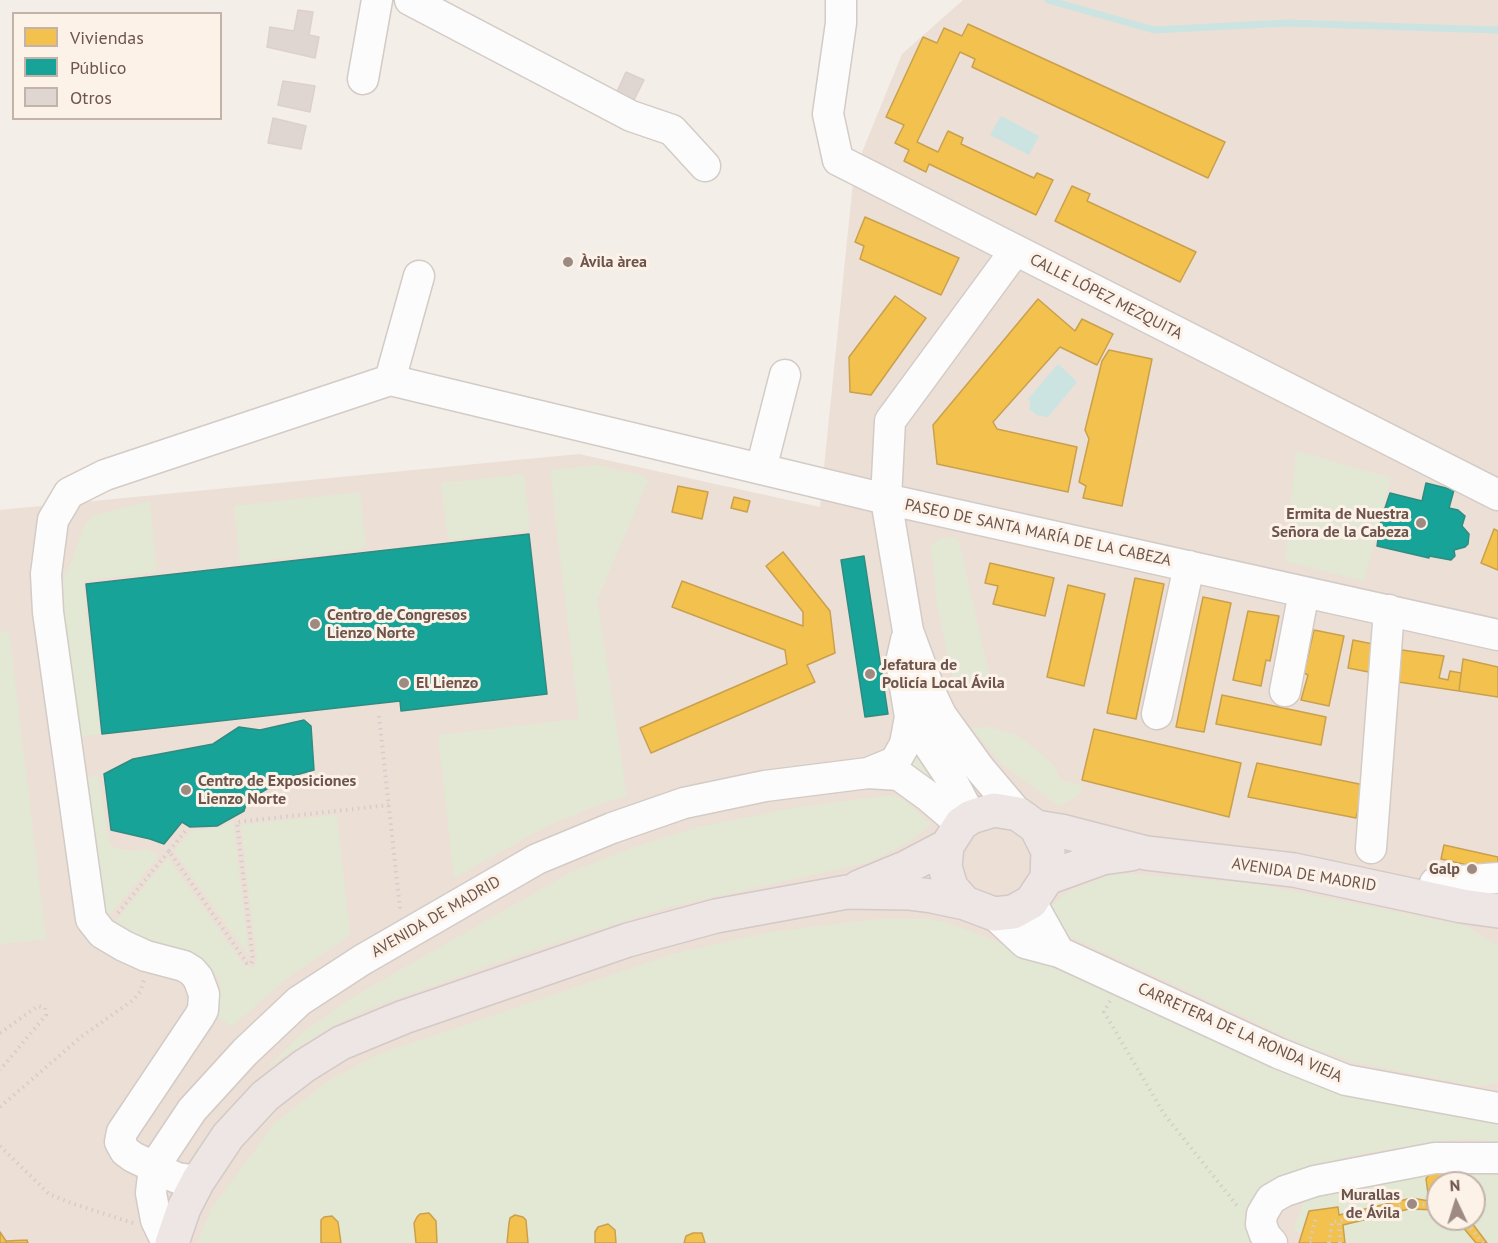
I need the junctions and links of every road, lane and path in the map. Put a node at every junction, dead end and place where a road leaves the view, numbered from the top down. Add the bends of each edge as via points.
1 (377, 0) edge
2 (410, 0) edge
3 (841, 11) edge
4 (363, 79) dead end
5 (705, 166) dead end
6 (1015, 251) junction
7 (419, 276) dead end
8 (785, 375) dead end
9 (390, 380) junction
10 (761, 469) junction
11 (1498, 495) edge
12 (886, 499) junction
13 (1189, 566) junction
14 (1304, 592) junction
15 (1389, 610) junction
16 (908, 631) junction
17 (1498, 634) edge
18 (1285, 691) dead end
19 (1157, 714) dead end
20 (379, 716) dead end
21 (910, 717) junction
22 (868, 773) junction
23 (389, 805) junction
24 (1027, 820) junction
25 (187, 829) dead end
26 (960, 829) junction
27 (1371, 848) dead end
28 (169, 851) junction
29 (1146, 853) junction
30 (1498, 878) edge
31 (1039, 890) junction
32 (847, 892) junction
33 (1447, 903) junction
34 (980, 909) junction
35 (1498, 911) edge
36 (400, 913) dead end
37 (1498, 925) edge
38 (102, 933) junction
39 (1059, 952) junction
40 (146, 956) junction
41 (1113, 995) dead end
42 (0, 1033) edge
43 (0, 1070) edge
44 (0, 1107) edge
45 (1498, 1108) edge
46 (0, 1146) edge
47 (1498, 1158) edge
48 (154, 1167) junction
49 (198, 1181) junction
50 (1426, 1205) edge
51 (1245, 1216) dead end
52 (1316, 1218) dead end
53 (1338, 1221) junction
54 (1474, 1231) edge
55 (156, 1236) edge
56 (1272, 1243) edge
57 (1311, 1243) edge
58 (1329, 1243) edge
59 (1340, 1243) edge
60 (1484, 1243) edge

1 - 4 street
2 - 5 street via 631,116 672,130
3 - 6 street, CALLE LÓPEZ MEZQUITA via 828,114 838,160
6 - 11 street, CALLE LÓPEZ MEZQUITA
6 - 12 street via 890,421
7 - 9 street
8 - 10 street
9 - 10 street, PASEO DE SANTA MARÍA DE LA CABEZA
9 - 38 street via 105,476 69,493 53,520 46,574 48,612 87,903 91,919
10 - 12 street, PASEO DE SANTA MARÍA DE LA CABEZA
12 - 13 street, PASEO DE SANTA MARÍA DE LA CABEZA
12 - 16 street
13 - 14 street, PASEO DE SANTA MARÍA DE LA CABEZA
13 - 19 street, PASEO DE SANTA MARÍA DE LA CABEZA
14 - 15 street, PASEO DE SANTA MARÍA DE LA CABEZA
14 - 18 street
15 - 17 street, PASEO DE SANTA MARÍA DE LA CABEZA
15 - 27 street
16 - 21 street via 901,662
16 - 24 street via 941,715 980,769
20 - 23 path
21 - 22 street, AVENIDA DE MADRID via 906,744 895,762
21 - 26 street via 950,777
22 - 26 street, AVENIDA DE MADRID via 899,775 928,796
22 - 48 street, AVENIDA DE MADRID via 765,786 684,804 537,859 299,1001 244,1052 192,1110
23 - 28 path via 237,822 251,964
23 - 36 path
24 - 26 highway via 994,810
24 - 29 highway, AVENIDA DE MADRID
24 - 31 highway via 1048,851
25 - 28 path
26 - 32 highway via 905,868
26 - 34 highway via 945,867 951,887
28 - 38 path
29 - 31 highway, AVENIDA DE MADRID via 1102,858
29 - 33 highway, AVENIDA DE MADRID via 1294,870
30 - 33 street via 1435,883
31 - 34 highway via 1014,912
31 - 39 street
32 - 34 highway via 932,896
32 - 49 highway via 716,916 628,940 404,1017 341,1043 265,1096 228,1137
33 - 35 highway, AVENIDA DE MADRID
33 - 37 highway, AVENIDA DE MADRID
34 - 39 street, CARRETERA DE LA RONDA VIEJA via 1025,943
38 - 40 street
39 - 45 street, CARRETERA DE LA RONDA VIEJA via 1278,1053 1346,1080
40 - 44 path via 144,980 133,1000 81,1037
40 - 48 street via 192,970 204,994 199,1017 122,1132 120,1142 125,1151
41 - 51 path via 1104,1012 1164,1114
42 - 43 path via 38,1006 45,1008 46,1016
46 - 55 path via 49,1194 132,1223
47 - 56 street via 1435,1158 1316,1181 1285,1191 1271,1199 1262,1214 1261,1224
48 - 49 street via 177,1178
48 - 55 street, AVENIDA DE MADRID via 151,1193
49 - 55 highway via 184,1208
50 - 53 path via 1407,1204
52 - 57 path
53 - 58 path via 1332,1222
53 - 59 path
54 - 60 path

